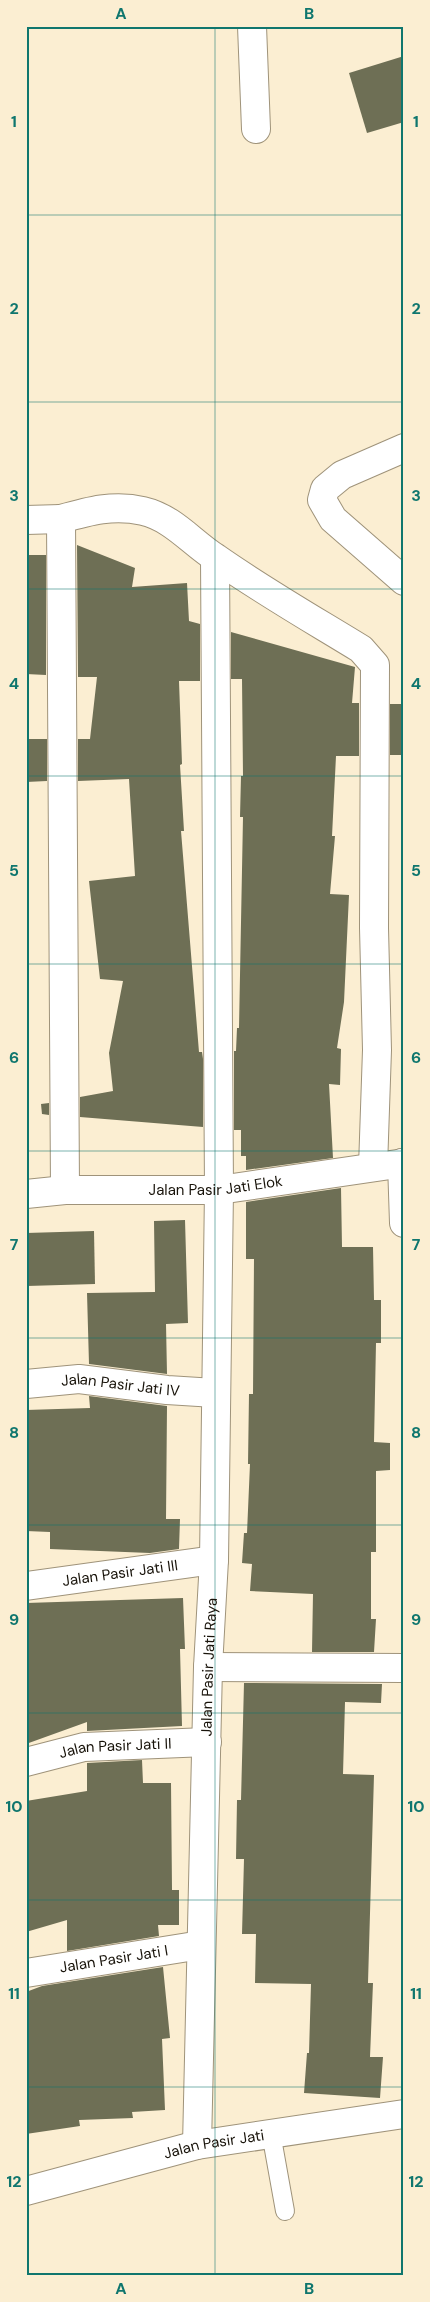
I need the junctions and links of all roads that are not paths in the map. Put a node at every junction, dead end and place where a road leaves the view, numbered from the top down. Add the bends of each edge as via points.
1 (252, 26) edge
2 (256, 129) dead end
3 (404, 448) edge
4 (61, 519) junction
5 (26, 520) edge
6 (215, 558) junction
7 (404, 581) edge
8 (403, 1163) edge
9 (373, 1167) junction
10 (65, 1190) junction
11 (219, 1190) junction
12 (26, 1194) edge
13 (404, 1223) edge
14 (26, 1384) edge
15 (215, 1393) junction
16 (214, 1560) junction
17 (26, 1586) edge
18 (208, 1667) junction
19 (404, 1668) edge
20 (207, 1742) junction
21 (26, 1762) edge
22 (202, 1945) junction
23 (26, 1973) edge
24 (404, 2114) edge
25 (271, 2133) junction
26 (197, 2145) junction
27 (26, 2190) edge
28 (285, 2211) dead end

1 - 2 street
3 - 7 street via 342,475 326,489 322,500 333,519
4 - 5 street
4 - 6 street via 92,510 121,507 145,511 167,519
4 - 10 street
6 - 9 street via 361,650 374,665 377,1050
6 - 11 street, Jalan Pasir Jati Raya
8 - 9 street, Jalan Pasir Jati Elok
8 - 13 street
9 - 11 street, Jalan Pasir Jati Elok
10 - 11 street, Jalan Pasir Jati Elok
10 - 12 street, Jalan Pasir Jati Elok
11 - 15 street, Jalan Pasir Jati Raya
14 - 15 street, Jalan Pasir Jati IV via 79,1379
15 - 16 street, Jalan Pasir Jati Raya
16 - 17 street, Jalan Pasir Jati III
16 - 18 street, Jalan Pasir Jati Raya
18 - 19 street
18 - 20 street, Jalan Pasir Jati Raya
20 - 21 street, Jalan Pasir Jati II via 84,1747
20 - 22 street, Jalan Pasir Jati Raya
22 - 23 street, Jalan Pasir Jati I
22 - 26 street, Jalan Pasir Jati Raya
24 - 25 street, Jalan Pasir Jati
25 - 26 street, Jalan Pasir Jati
25 - 28 lane
26 - 27 street, Jalan Pasir Jati

